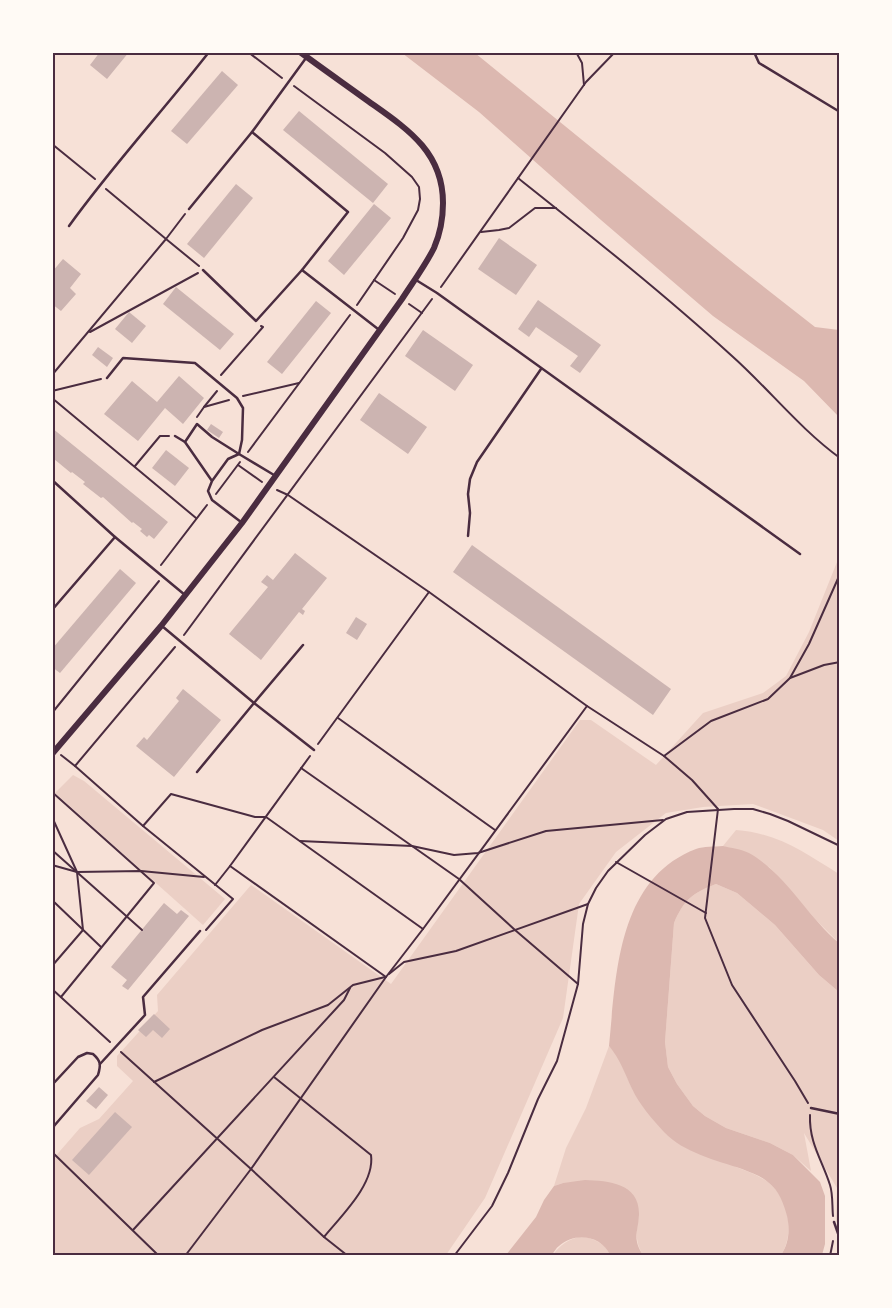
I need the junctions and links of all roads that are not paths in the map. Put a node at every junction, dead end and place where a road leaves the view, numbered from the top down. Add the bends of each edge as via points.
1 (209, 52) edge
2 (754, 52) edge
3 (303, 55) edge
4 (840, 112) edge
5 (252, 132) junction
6 (189, 209) road end
7 (69, 226) dead end
8 (203, 270) road end
9 (302, 270) junction
10 (415, 280) junction
11 (380, 330) junction
12 (541, 369) junction
13 (107, 378) road end
14 (175, 436) road end
15 (186, 442) junction
16 (239, 454) junction
17 (275, 476) junction
18 (52, 480) edge
19 (212, 481) junction
20 (242, 523) junction
21 (468, 536) dead end
22 (115, 537) junction
23 (800, 554) dead end
24 (186, 595) junction
25 (52, 610) edge
26 (161, 626) junction
27 (303, 645) dead end
28 (254, 703) junction
29 (314, 750) road end
30 (54, 752) edge
31 (197, 772) dead end
32 (200, 931) dead end
33 (100, 1064) junction
34 (52, 1085) edge
35 (811, 1108) road end
36 (840, 1114) edge
37 (52, 1138) edge
38 (834, 1222) road end
39 (840, 1240) edge

1 - 7 lane via 99,184
2 - 4 lane via 759,63
3 - 5 lane via 289,83
3 - 10 street via 407,129 426,148 438,169 443,211 434,246
5 - 6 lane
5 - 9 lane via 348,212
8 - 9 lane via 256,321
9 - 11 lane
10 - 11 street
10 - 12 lane
11 - 17 street
12 - 21 lane via 476,462 470,479
12 - 23 lane
13 - 16 lane via 123,358 195,363 237,398 243,408
14 - 15 lane
15 - 16 lane via 197,424
15 - 19 lane
16 - 17 lane
16 - 19 lane via 228,459
17 - 20 street
18 - 22 lane
19 - 20 lane via 208,491 212,500
20 - 24 street
22 - 24 lane
22 - 25 lane
24 - 26 street
26 - 28 lane
26 - 30 street
27 - 28 lane
28 - 29 lane
28 - 31 lane
32 - 33 lane via 143,997 145,1015
33 - 34 lane via 93,1054 83,1054
33 - 37 lane via 98,1075 54,1126
35 - 36 lane
38 - 39 lane

